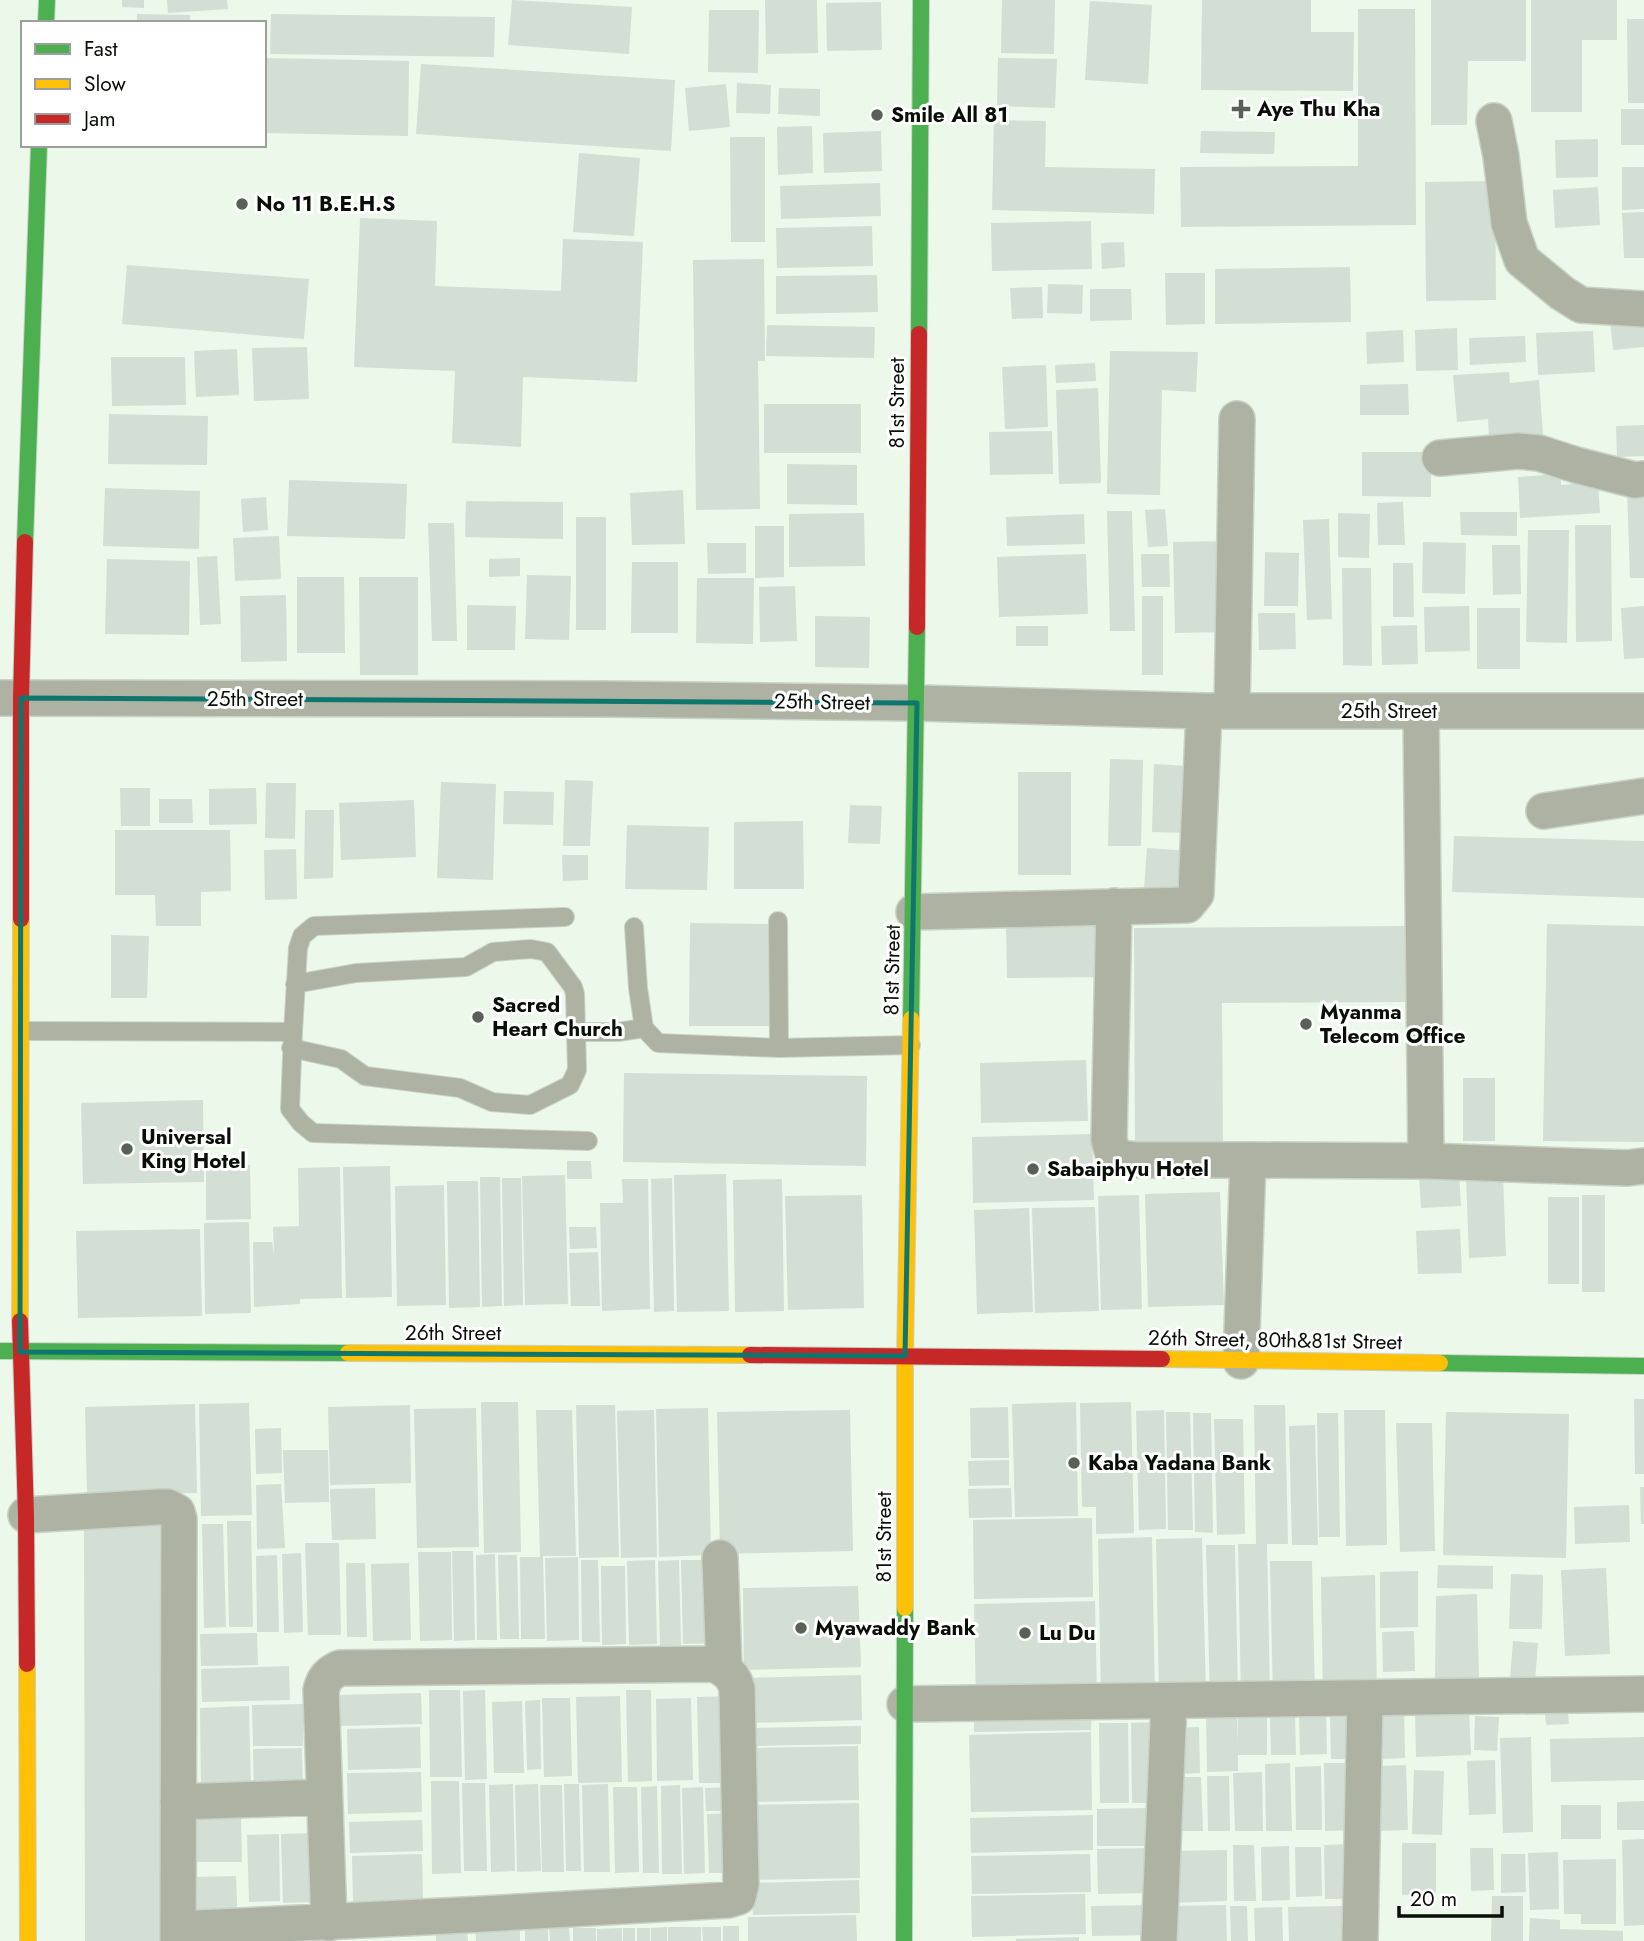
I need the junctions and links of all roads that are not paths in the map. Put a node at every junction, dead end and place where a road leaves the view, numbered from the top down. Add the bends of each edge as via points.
1 (47, 0) edge
2 (921, 0) edge
3 (46, 21) edge
4 (1494, 121) dead end
5 (39, 147) edge
6 (1644, 309) edge
7 (1237, 419) dead end
8 (1440, 458) dead end
9 (1644, 479) edge
10 (10, 698) edge
11 (917, 703) junction
12 (1218, 711) junction
13 (1421, 711) junction
14 (1644, 711) edge
15 (1644, 796) edge
16 (1544, 811) dead end
17 (1114, 906) junction
18 (914, 912) junction
19 (565, 917) dead end
20 (778, 921) dead end
21 (634, 927) dead end
22 (295, 984) junction
23 (644, 1028) junction
24 (22, 1031) junction
25 (577, 1032) junction
26 (292, 1040) junction
27 (911, 1045) junction
28 (779, 1048) junction
29 (588, 1141) dead end
30 (1248, 1160) junction
31 (1426, 1161) junction
32 (1644, 1166) edge
33 (0, 1351) edge
34 (20, 1352) junction
35 (905, 1356) junction
36 (1241, 1361) junction
37 (1644, 1366) edge
38 (26, 1515) junction
39 (720, 1559) dead end
40 (724, 1668) junction
41 (1644, 1694) edge
42 (1365, 1699) junction
43 (1170, 1702) junction
44 (905, 1704) junction
45 (324, 1797) junction
46 (178, 1802) junction
47 (328, 1923) junction
48 (420, 1929) edge
49 (178, 1935) edge
50 (28, 1941) edge
51 (905, 1941) edge
52 (1159, 1941) edge
53 (1360, 1941) edge

1 - 3 street
2 - 11 street, 81st Street
4 - 6 street via 1508,223 1522,260 1581,305
5 - 10 street
7 - 12 street
8 - 9 street via 1539,453 1576,466
10 - 11 street, 25th Street
10 - 24 street
11 - 12 street, 25th Street
11 - 18 street, 81st Street
12 - 13 street, 25th Street
12 - 17 street via 1196,894 1187,905
13 - 14 street, 25th Street
13 - 31 street
15 - 16 street
17 - 18 street
17 - 30 street via 1109,1140 1114,1157
18 - 27 street, 81st Street
19 - 22 lane via 314,926 302,936 298,948
20 - 28 lane
21 - 23 lane
22 - 25 lane via 356,973 466,967 494,952 531,949 547,952 573,986
22 - 26 lane
23 - 25 lane
23 - 28 lane via 658,1042
24 - 26 lane
24 - 34 street
25 - 26 lane via 577,1070 570,1085 530,1105 492,1102 460,1088 365,1076 341,1059
26 - 29 lane via 290,1109 313,1133
27 - 28 lane
27 - 35 street, 81st Street
30 - 31 street
30 - 36 street
31 - 32 street
33 - 34 street, 26th Street
34 - 35 street, 26th Street
34 - 38 street
35 - 36 street, 26th Street, 80th&81st Street
35 - 44 street, 81st Street
36 - 37 street, 26th Street, 80th&81st Street
38 - 46 street via 159,1507 177,1512
38 - 50 street
39 - 40 street
40 - 45 street via 714,1664 340,1668 326,1677 321,1690
40 - 48 street via 737,1689 738,1897
41 - 42 street
42 - 43 street
42 - 53 street
43 - 44 street
43 - 52 street
44 - 51 street, 81st Street
45 - 46 street
45 - 47 street
46 - 49 street
47 - 48 street
47 - 49 street

